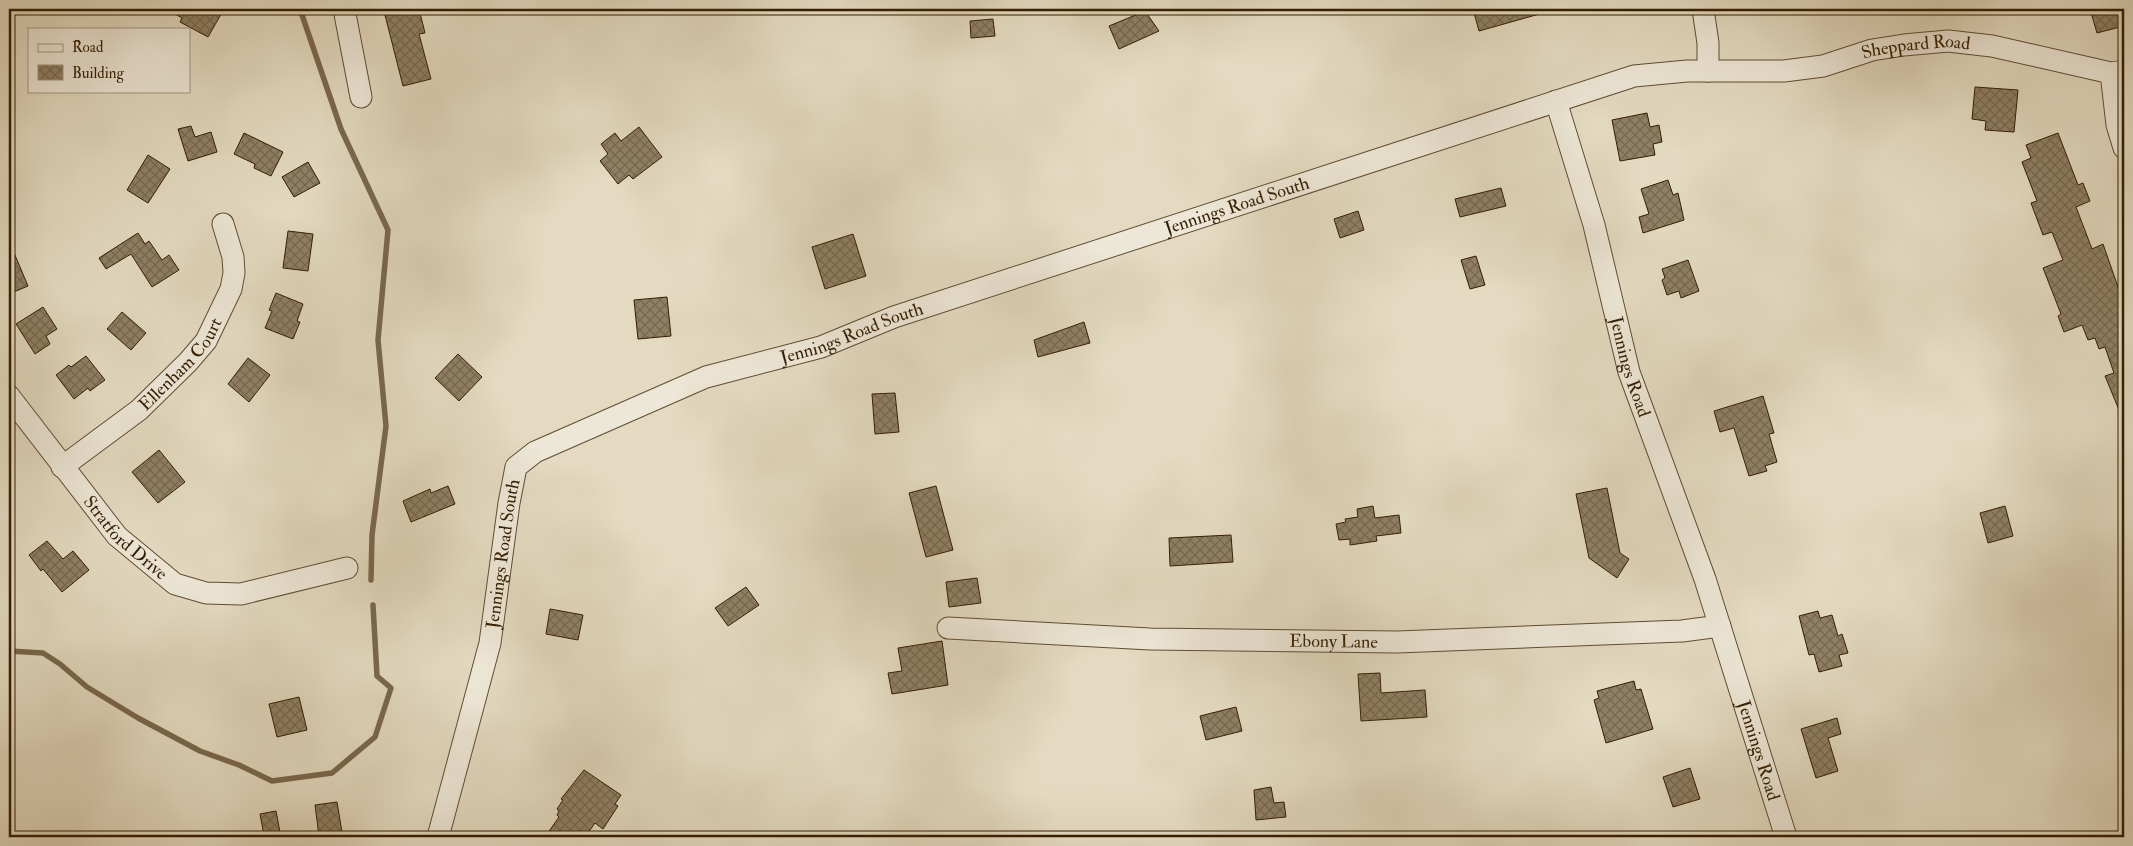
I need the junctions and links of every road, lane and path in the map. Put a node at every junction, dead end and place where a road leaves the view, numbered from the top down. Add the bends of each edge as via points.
1 (344, 9) edge
2 (1703, 9) edge
3 (1708, 71) junction
4 (2118, 72) edge
5 (361, 97) dead end
6 (1556, 101) junction
7 (2124, 148) edge
8 (223, 224) dead end
9 (9, 396) edge
10 (62, 468) junction
11 (347, 568) dead end
12 (1720, 626) junction
13 (948, 628) dead end
14 (438, 837) edge
15 (1786, 837) edge

1 - 5 street
2 - 3 street
3 - 4 street, Sheppard Road via 1784,71 1823,66 1872,50 1948,41 1992,46
3 - 6 street via 1634,76
4 - 7 street via 2117,125
6 - 12 street, Jennings Road via 1594,225 1629,372
6 - 14 street, Jennings Road South via 894,317 821,347 706,378 536,452 516,467 490,643
8 - 10 street, Ellenham Court via 234,273 231,290 206,341 138,410
9 - 10 street, Stratford Drive
10 - 11 street, Stratford Drive via 117,536 175,584 206,593 240,594
12 - 13 street, Ebony Lane via 1682,631 1397,642 1150,639
12 - 15 street, Jennings Road

